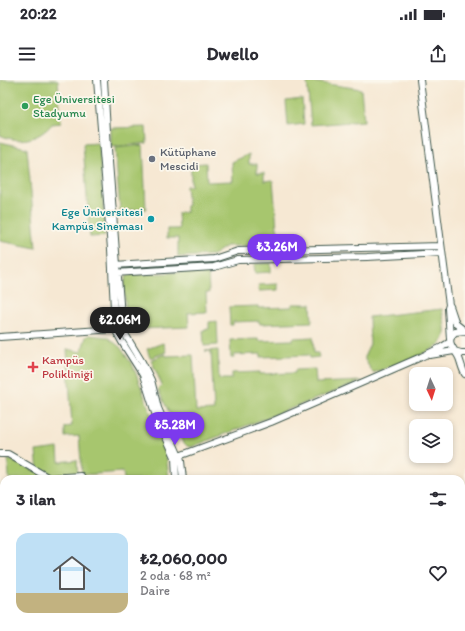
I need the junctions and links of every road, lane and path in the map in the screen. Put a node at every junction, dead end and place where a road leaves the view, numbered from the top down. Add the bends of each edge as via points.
1 (97, 80) edge
2 (104, 80) edge
3 (420, 80) edge
4 (104, 138) junction
5 (366, 248) junction
6 (341, 249) junction
7 (441, 250) junction
8 (342, 257) junction
9 (366, 257) junction
10 (115, 265) junction
11 (116, 272) junction
12 (449, 305) junction
13 (115, 328) junction
14 (122, 328) junction
15 (465, 331) edge
16 (0, 337) edge
17 (450, 341) junction
18 (454, 351) junction
19 (465, 353) edge
20 (421, 357) junction
21 (465, 374) edge
22 (0, 454) edge
23 (177, 456) junction
24 (44, 475) edge
25 (176, 475) edge
26 (183, 475) edge

1 - 4 street
2 - 4 street
3 - 7 street
4 - 10 street
5 - 6 street
5 - 7 street
5 - 9 street
6 - 8 street
6 - 10 street via 238,251 214,259
7 - 9 street
7 - 12 street
8 - 9 street
8 - 11 street via 238,260 214,267
10 - 11 street
11 - 13 street
11 - 14 street
12 - 15 street via 456,324
12 - 17 street
13 - 14 street via 119,324
13 - 16 street
13 - 23 street via 143,375 155,413
14 - 23 street via 151,380 158,408
15 - 17 street via 455,332
17 - 18 street
17 - 20 street
18 - 19 street
18 - 20 street
18 - 21 street
20 - 23 street via 271,422
22 - 24 street via 8,454
23 - 25 street
23 - 26 street via 181,462

